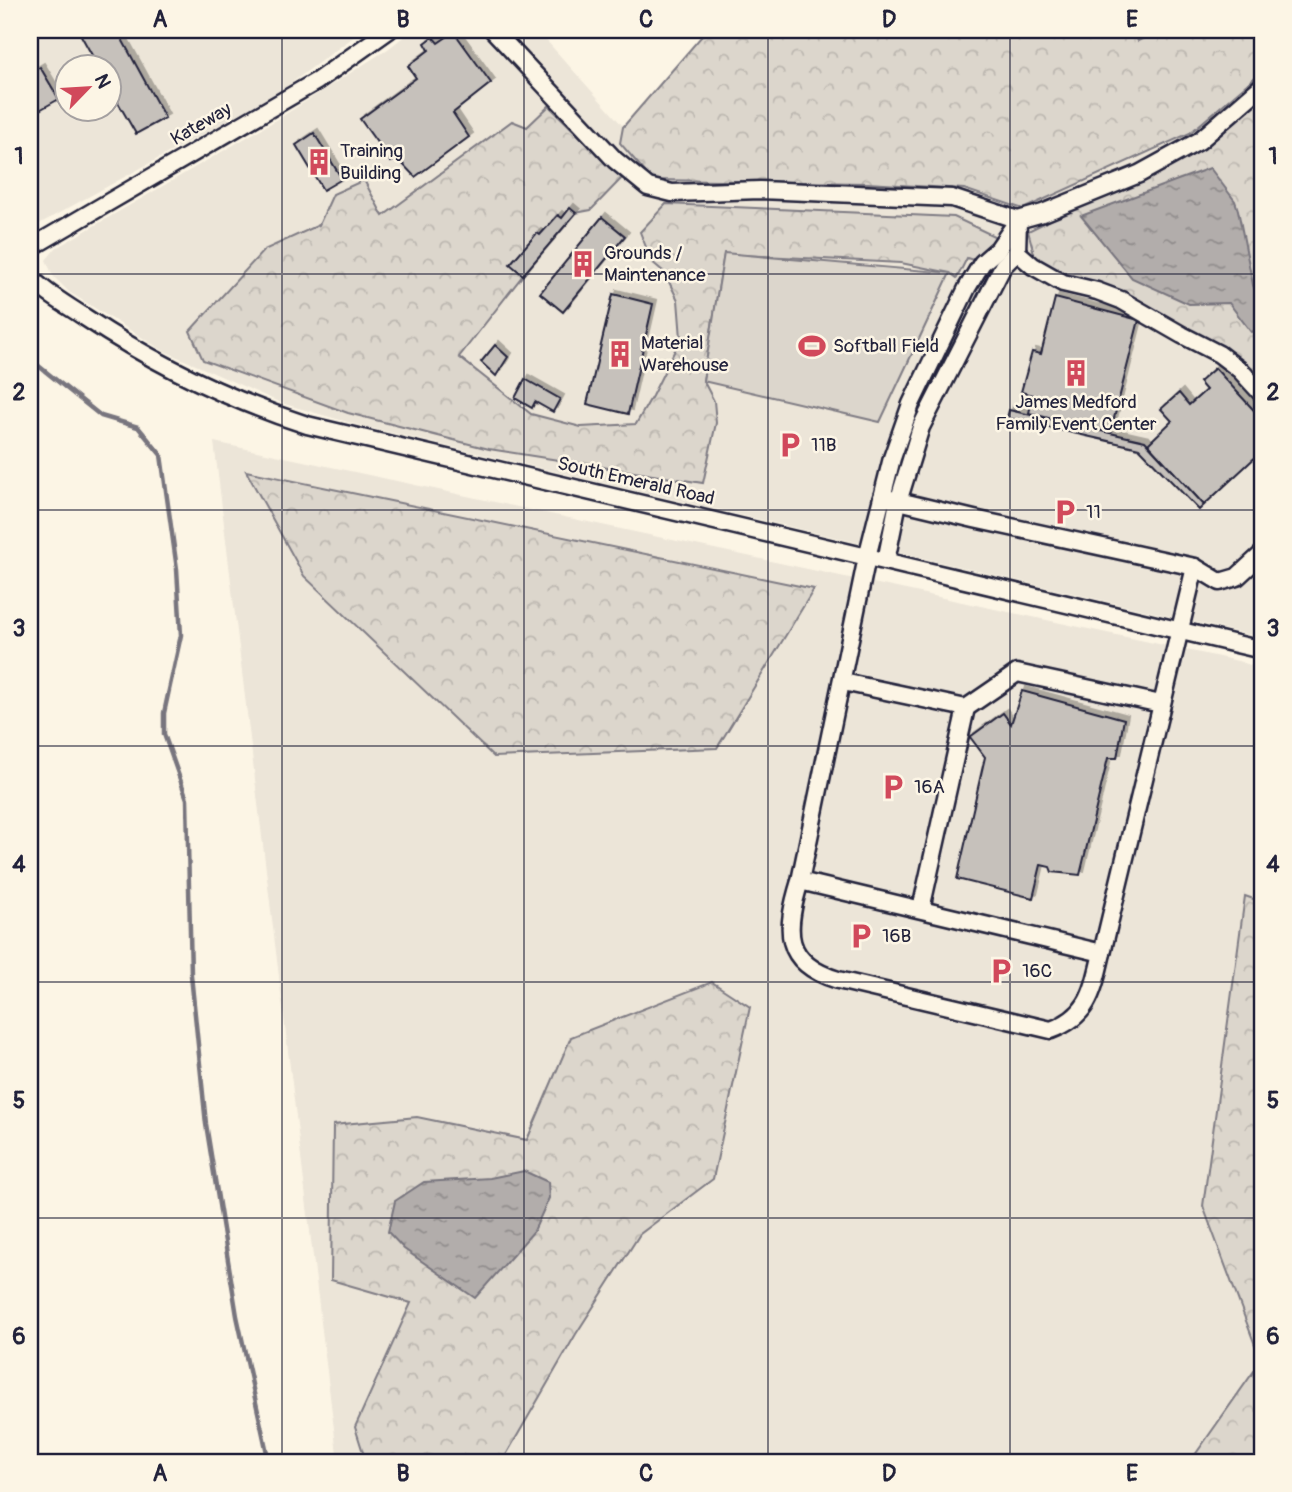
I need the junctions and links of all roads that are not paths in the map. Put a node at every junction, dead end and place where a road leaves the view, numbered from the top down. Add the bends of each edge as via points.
1 (389, 30) edge
2 (493, 30) edge
3 (1262, 86) edge
4 (1018, 220) junction
5 (30, 248) edge
6 (1017, 253) junction
7 (30, 277) edge
8 (1262, 394) edge
9 (882, 497) junction
10 (898, 502) junction
11 (1262, 554) edge
12 (867, 557) junction
13 (886, 561) junction
14 (1195, 567) junction
15 (1180, 631) junction
16 (1262, 650) edge
17 (843, 682) junction
18 (1161, 704) junction
19 (967, 708) junction
20 (800, 881) junction
21 (921, 909) junction
22 (1102, 953) junction

1 - 5 street, Kateway via 317,80
2 - 4 street via 615,160 648,187 672,193 760,190 952,198
3 - 4 street via 1199,141 1139,174
4 - 6 street
4 - 9 street via 982,262 967,288 911,404
6 - 8 street via 1063,283 1121,300 1219,354
6 - 10 street via 1003,266 921,427
7 - 12 street, South Emerald Road via 118,338 185,375 276,415
9 - 10 street
9 - 12 street
10 - 13 street
10 - 14 street
11 - 14 street via 1237,577 1220,583
12 - 13 street, South Emerald Road
12 - 17 street
13 - 15 street, South Emerald Road
14 - 15 street
15 - 16 street, South Emerald Road
15 - 18 street
17 - 19 street
17 - 20 street
18 - 19 street via 1017,673
18 - 22 street
19 - 21 street
20 - 21 street
20 - 22 street via 790,925 793,949 821,974 838,980 1051,1030 1067,1024 1084,1008
21 - 22 street

